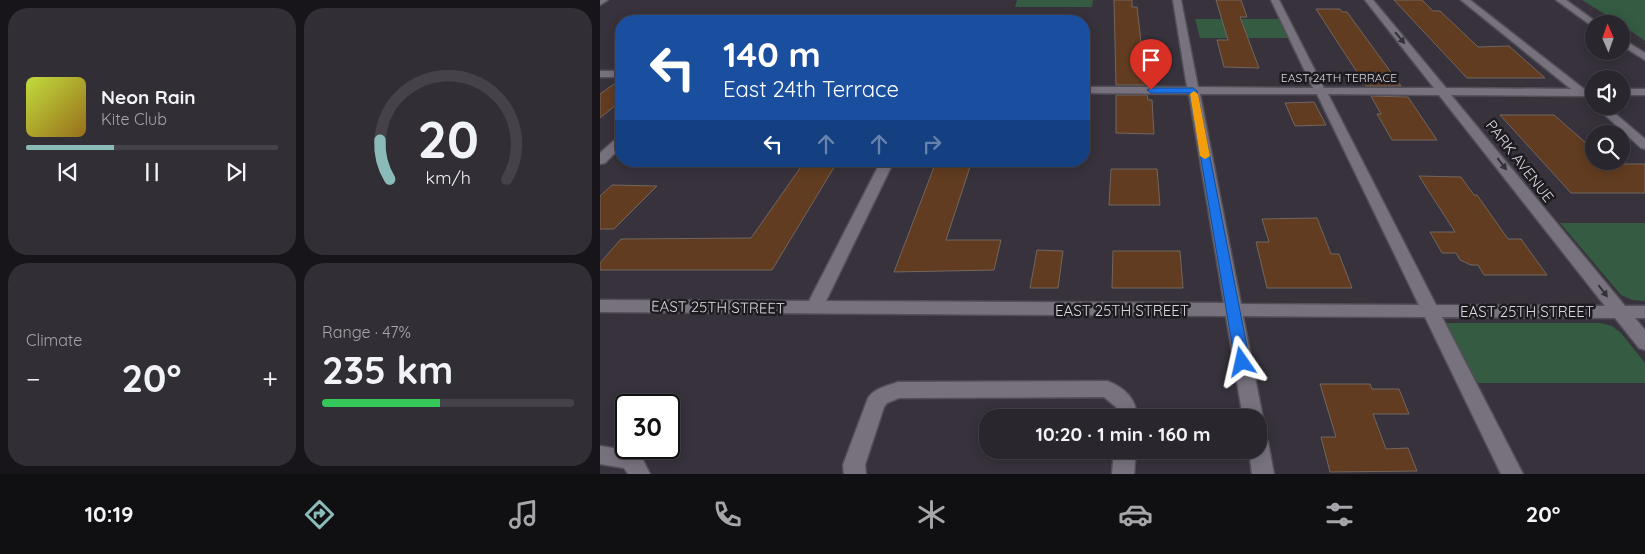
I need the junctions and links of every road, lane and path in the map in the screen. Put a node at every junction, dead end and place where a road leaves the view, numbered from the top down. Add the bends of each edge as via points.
1 (604, 0) edge
2 (1177, 0) edge
3 (1275, 0) edge
4 (1369, 0) edge
5 (1465, 0) edge
6 (1560, 0) edge
7 (600, 2) edge
8 (1585, 17) edge
9 (1630, 47) edge
10 (1645, 57) edge
11 (600, 74) edge
12 (615, 74) edge
13 (1090, 90) edge
14 (1193, 91) junction
15 (1322, 91) junction
16 (1445, 91) junction
17 (1582, 92) junction
18 (1630, 92) edge
19 (1645, 92) edge
20 (1585, 94) edge
21 (1610, 115) edge
22 (1645, 145) edge
23 (615, 146) edge
24 (600, 160) edge
25 (885, 167) edge
26 (600, 306) edge
27 (814, 308) junction
28 (1233, 310) junction
29 (1429, 311) junction
30 (1619, 311) junction
31 (1645, 312) edge
32 (1645, 342) edge
33 (1128, 409) edge
34 (1251, 409) edge
35 (600, 455) edge
36 (1125, 459) edge
37 (1261, 459) edge
38 (639, 474) edge
39 (855, 474) edge
40 (1124, 474) edge
41 (1263, 474) edge
42 (1512, 474) edge

1 - 7 street
2 - 14 street
3 - 15 street
4 -> 16 street, PARK AVENUE
5 - 17 street
6 - 8 street
9 - 10 street
11 - 12 street
13 - 14 street, EAST 24TH TERRACE
14 - 15 street, EAST 24TH TERRACE
14 - 28 street
15 - 16 street, EAST 24TH TERRACE
15 - 29 street
16 - 17 street, EAST 24TH TERRACE
16 -> 30 street, PARK AVENUE
17 - 20 street
18 - 19 street
21 - 22 street
23 - 24 street
25 - 27 street
26 - 27 street, EAST 25TH STREET
27 - 28 street, EAST 25TH STREET
28 - 29 street, EAST 25TH STREET
28 - 34 street
29 - 30 street, EAST 25TH STREET
29 - 42 street
30 - 31 street, EAST 25TH STREET
30 - 32 street, PARK AVENUE
33 - 39 street via 1122,398 1107,389 898,390 880,397 875,404 854,465
35 - 38 street via 631,458
36 - 40 street
37 - 41 street

